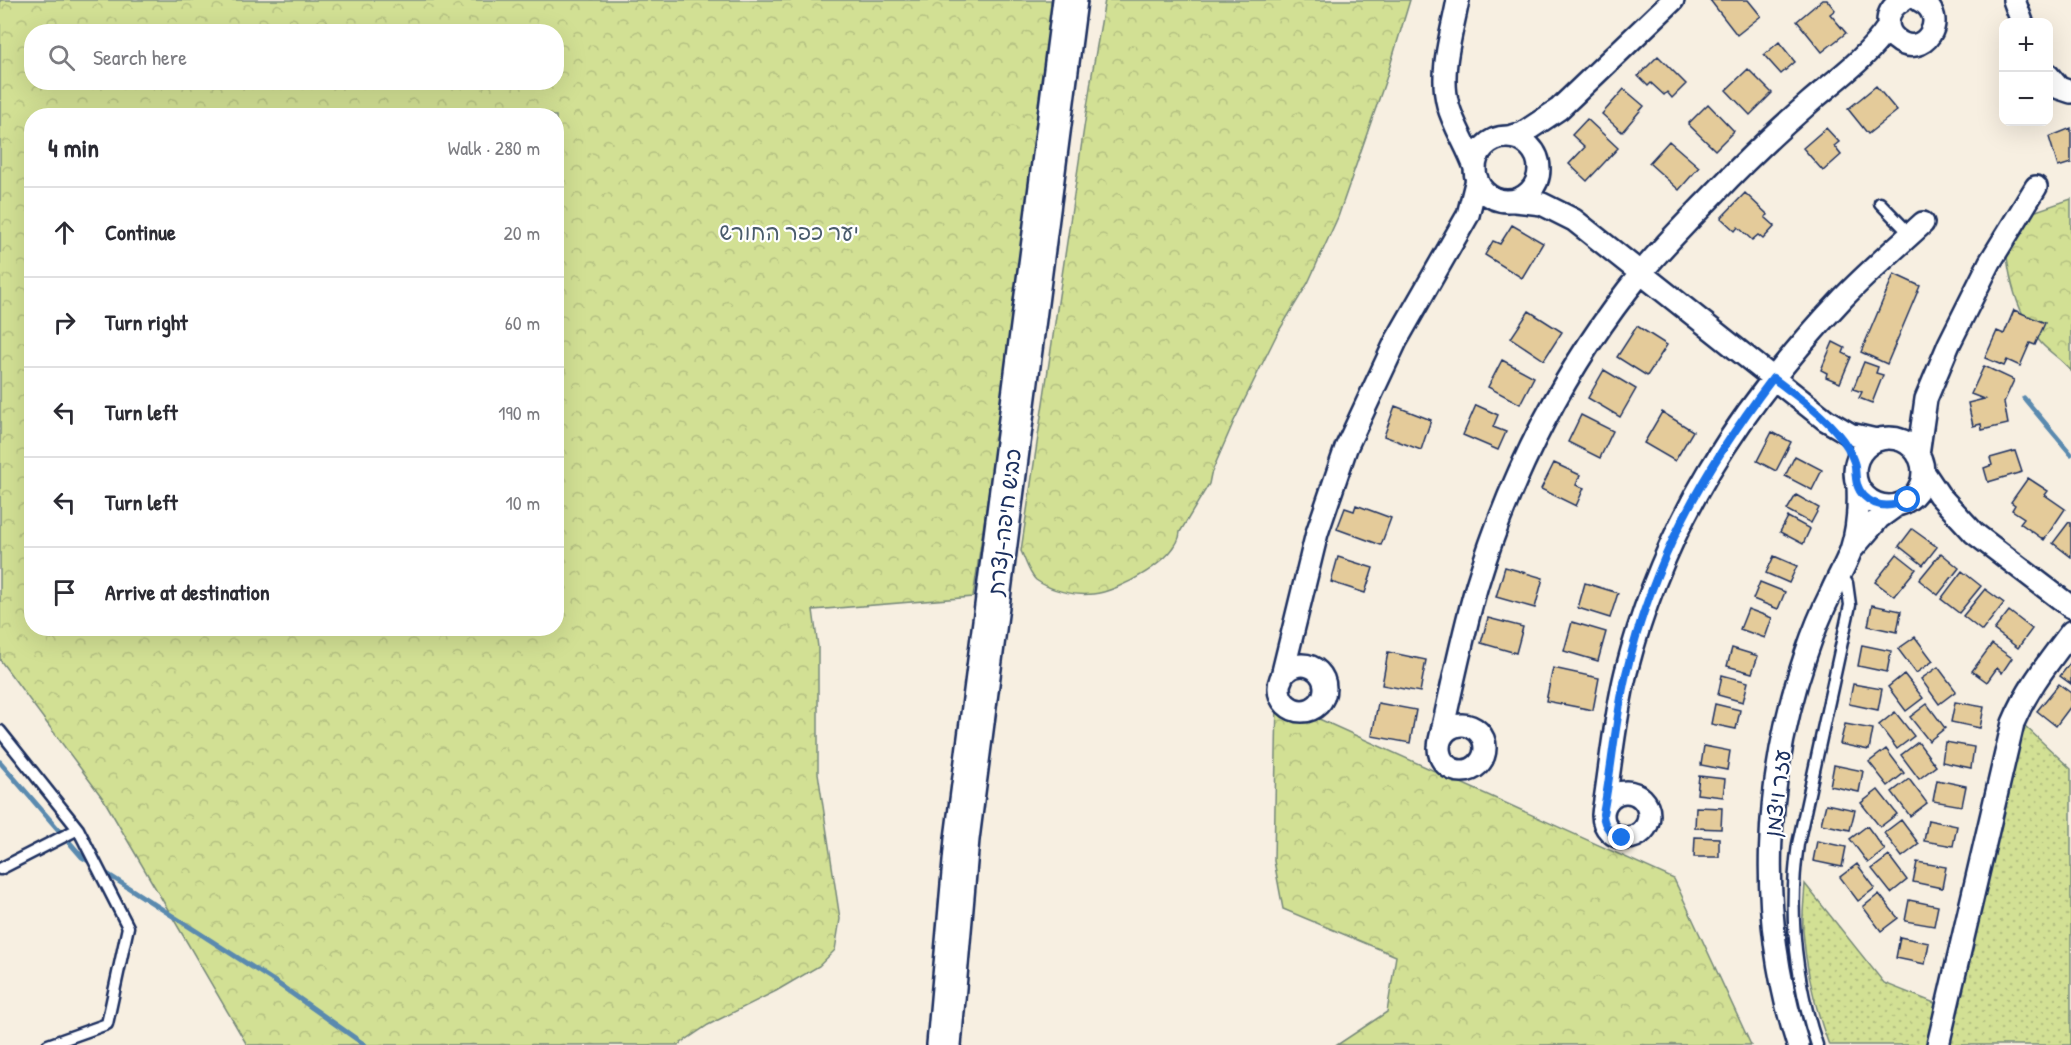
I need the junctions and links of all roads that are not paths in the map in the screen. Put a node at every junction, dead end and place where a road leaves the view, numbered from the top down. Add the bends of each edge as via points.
1 (1070, 0) edge
2 (1458, 0) edge
3 (1673, 0) edge
4 (1903, 0) edge
5 (1919, 0) edge
6 (2014, 0) edge
7 (2021, 18) edge
8 (1888, 27) junction
9 (1907, 45) junction
10 (1862, 60) junction
11 (2053, 80) edge
12 (2071, 92) edge
13 (1446, 96) junction
14 (1562, 106) junction
15 (1504, 138) junction
16 (1539, 166) junction
17 (1476, 174) junction
18 (2036, 187) dead end
19 (1510, 202) junction
20 (1880, 204) dead end
21 (1574, 220) junction
22 (1917, 229) joint
23 (1448, 253) junction
24 (1641, 274) junction
25 (1773, 378) junction
26 (1926, 399) junction
27 (1826, 420) junction
28 (1883, 439) junction
29 (1920, 463) junction
30 (1855, 464) junction
31 (1858, 486) junction
32 (1902, 503) junction
33 (1956, 514) junction
34 (1851, 551) junction
35 (1840, 574) junction
36 (2071, 608) edge
37 (1294, 623) junction
38 (2071, 633) edge
39 (1309, 666) junction
40 (1281, 680) junction
41 (1453, 680) junction
42 (1468, 726) junction
43 (0, 731) edge
44 (1440, 740) junction
45 (1611, 766) junction
46 (1626, 792) junction
47 (1604, 807) junction
48 (78, 829) junction
49 (0, 870) edge
50 (48, 1045) edge
51 (944, 1045) edge
52 (1798, 1045) edge
53 (1817, 1045) edge
54 (1938, 1045) edge

1 - 51 highway, כביש חיפה-נצרת via 962,839
2 - 13 street via 1446,68
3 - 14 street
4 - 8 street via 1893,8
5 - 9 street via 1932,12 1933,30 1920,43
6 - 7 street
8 - 9 street via 1895,39
8 - 10 street
9 - 10 street
10 - 24 street via 1765,142
11 - 12 street via 2059,88
13 - 15 street via 1454,113 1468,127 1487,136
13 - 17 street
14 - 15 street via 1523,133
14 - 16 street via 1542,140
15 - 16 street via 1525,142 1533,149
15 - 17 street via 1486,144 1479,152
16 - 19 street via 1533,189
16 - 21 street via 1545,186
17 - 19 street via 1485,192 1494,199
17 - 23 street via 1468,215
18 - 26 street via 1975,289
19 - 21 street via 1542,204
19 - 23 street via 1487,209
20 - 22 lane
21 - 24 street
22 - 25 street via 1844,297
23 - 37 street via 1396,341 1346,448 1317,533
24 - 25 street
24 - 41 street via 1583,354 1520,470 1478,584
25 - 27 street
25 - 45 street via 1721,449 1660,566 1625,675
26 - 28 street via 1911,419
26 - 29 street
27 - 28 street via 1850,434
27 - 30 street
28 - 29 street via 1897,438 1907,443
28 - 30 street via 1866,446
29 - 32 street via 1921,482 1916,492
29 - 33 street
30 - 31 street
31 - 32 street via 1874,503
31 - 34 street via 1859,505
32 - 33 street via 1941,507
32 - 34 street via 1879,518
33 - 36 street via 1974,533
34 - 35 street, עזר ויצמן
35 - 52 street, עזר ויצמן via 1806,654 1780,756 1773,808 1769,865 1772,919 1778,968
35 - 53 lane via 1850,605 1793,874 1794,945
37 - 39 street via 1297,650
37 - 40 street
38 - 54 street via 2033,681 2013,723
39 - 40 street via 1289,669
39 - 40 street via 1320,673 1325,684 1321,703 1311,710 1298,711 1286,706 1280,694
41 - 42 street via 1453,703
41 - 44 street
42 - 44 street via 1449,729
42 - 44 street via 1479,733 1485,744 1480,762 1471,770 1458,771 1446,765 1440,754
43 - 48 lane
45 - 46 street
45 - 47 street
46 - 47 street via 1613,796
46 - 47 street via 1639,796 1647,805 1648,824 1640,834 1622,838 1611,832 1604,821
48 - 49 lane
48 - 50 lane via 128,927 107,1024

